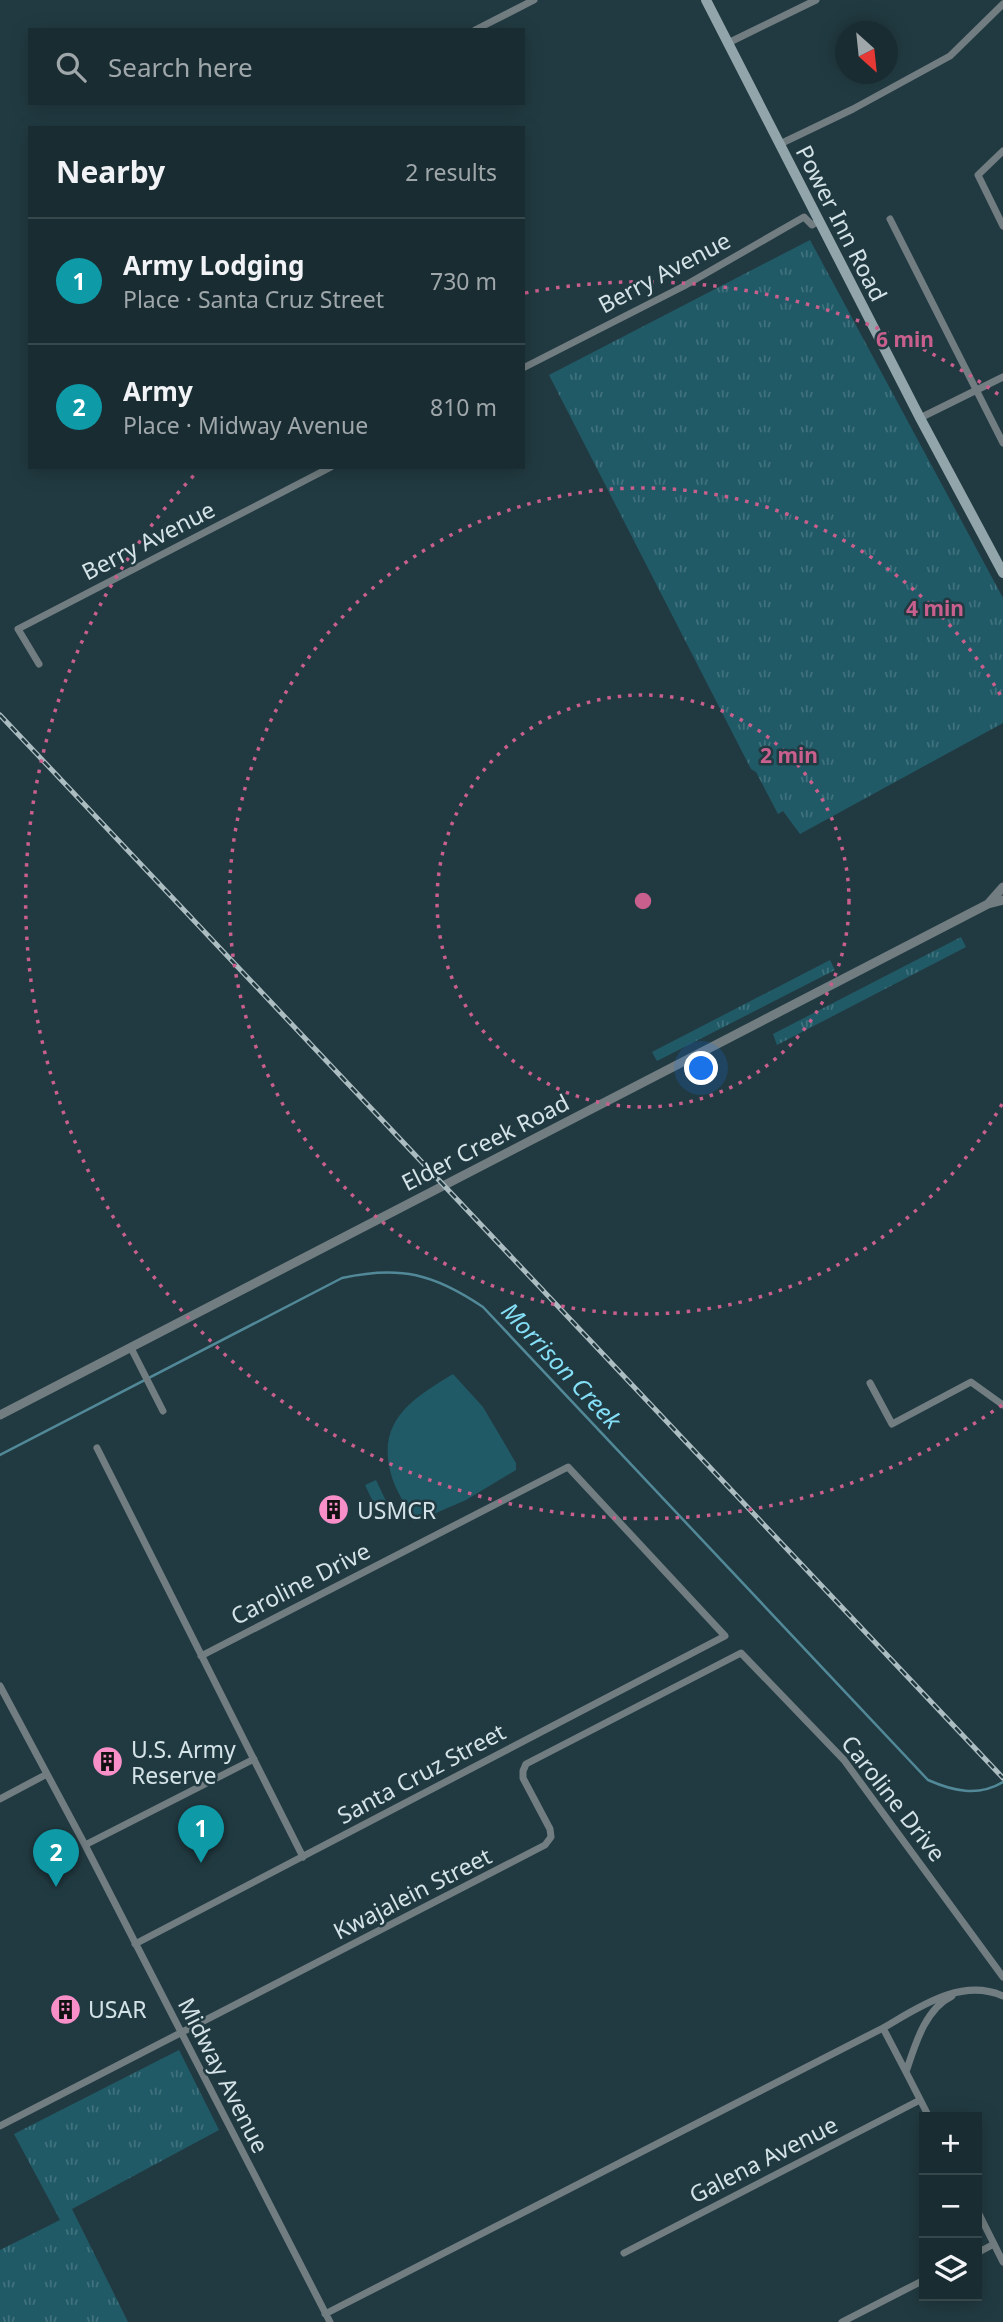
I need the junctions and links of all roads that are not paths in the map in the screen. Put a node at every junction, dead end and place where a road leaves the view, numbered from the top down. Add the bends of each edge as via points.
1 (534, 0) edge
2 (706, 0) edge
3 (816, 0) edge
4 (1003, 4) edge
5 (479, 28) edge
6 (728, 43) junction
7 (780, 144) junction
8 (1003, 151) edge
9 (890, 219) dead end
10 (819, 221) junction
11 (1003, 226) edge
12 (525, 367) edge
13 (1003, 377) edge
14 (977, 390) junction
15 (920, 418) junction
16 (1003, 443) edge
17 (327, 469) edge
18 (1003, 573) edge
19 (39, 664) dead end
20 (1003, 887) edge
21 (1003, 900) edge
22 (988, 904) junction
23 (131, 1348) junction
24 (870, 1383) dead end
25 (1003, 1405) edge
26 (163, 1411) dead end
27 (0, 1415) edge
28 (97, 1448) dead end
29 (725, 1636) joint
30 (741, 1653) joint
31 (201, 1656) junction
32 (0, 1686) edge
33 (254, 1759) junction
34 (47, 1774) junction
35 (0, 1799) edge
36 (85, 1845) junction
37 (303, 1857) junction
38 (135, 1944) junction
39 (1003, 1977) edge
40 (958, 1993) junction
41 (1003, 1996) edge
42 (883, 2028) junction
43 (181, 2034) junction
44 (906, 2072) junction
45 (920, 2100) junction
46 (926, 2112) edge
47 (0, 2126) edge
48 (982, 2220) edge
49 (994, 2244) junction
50 (982, 2250) edge
51 (624, 2253) dead end
52 (1003, 2262) edge
53 (919, 2283) edge
54 (325, 2314) junction
55 (330, 2322) edge
56 (842, 2322) edge

1 - 5 street
2 - 6 main road, Power Inn Road
3 - 6 street
4 - 7 street via 950,56
6 - 7 main road, Power Inn Road
7 - 10 main road, Power Inn Road
8 - 11 street via 978,176
9 - 14 street
10 - 12 street, Berry Avenue via 812,225 804,217 684,286
10 - 15 main road, Power Inn Road
13 - 14 street
14 - 15 street
14 - 16 street
15 - 18 main road, Power Inn Road
17 - 19 street, Berry Avenue via 19,629
20 - 22 street, Elder Creek Road
21 - 22 street, Elder Creek Road
22 - 23 street, Elder Creek Road
23 - 26 street
23 - 27 street, Elder Creek Road
24 - 25 street via 892,1424 971,1382
28 - 31 street
29 - 31 street, Caroline Drive via 568,1467
29 - 37 street, Santa Cruz Street
30 - 39 street, Caroline Drive via 844,1760
30 - 43 street, Kwajalein Street via 526,1764 523,1778 550,1829 545,1844
31 - 33 street
32 - 34 street, Midway Avenue
33 - 36 street
33 - 37 street
34 - 35 street
34 - 36 street, Midway Avenue
36 - 38 street, Midway Avenue
37 - 38 street, Santa Cruz Street
38 - 43 street, Midway Avenue
40 - 41 street via 979,1990
40 - 42 street via 934,1999
40 - 44 street via 937,2005 918,2037
42 - 44 street
42 - 54 street
43 - 47 street, Kwajalein Street
43 - 54 street, Midway Avenue
44 - 45 street
45 - 46 street
45 - 51 street, Galena Avenue
48 - 49 street
49 - 50 street
49 - 52 street
53 - 56 street
54 - 55 street, Midway Avenue

